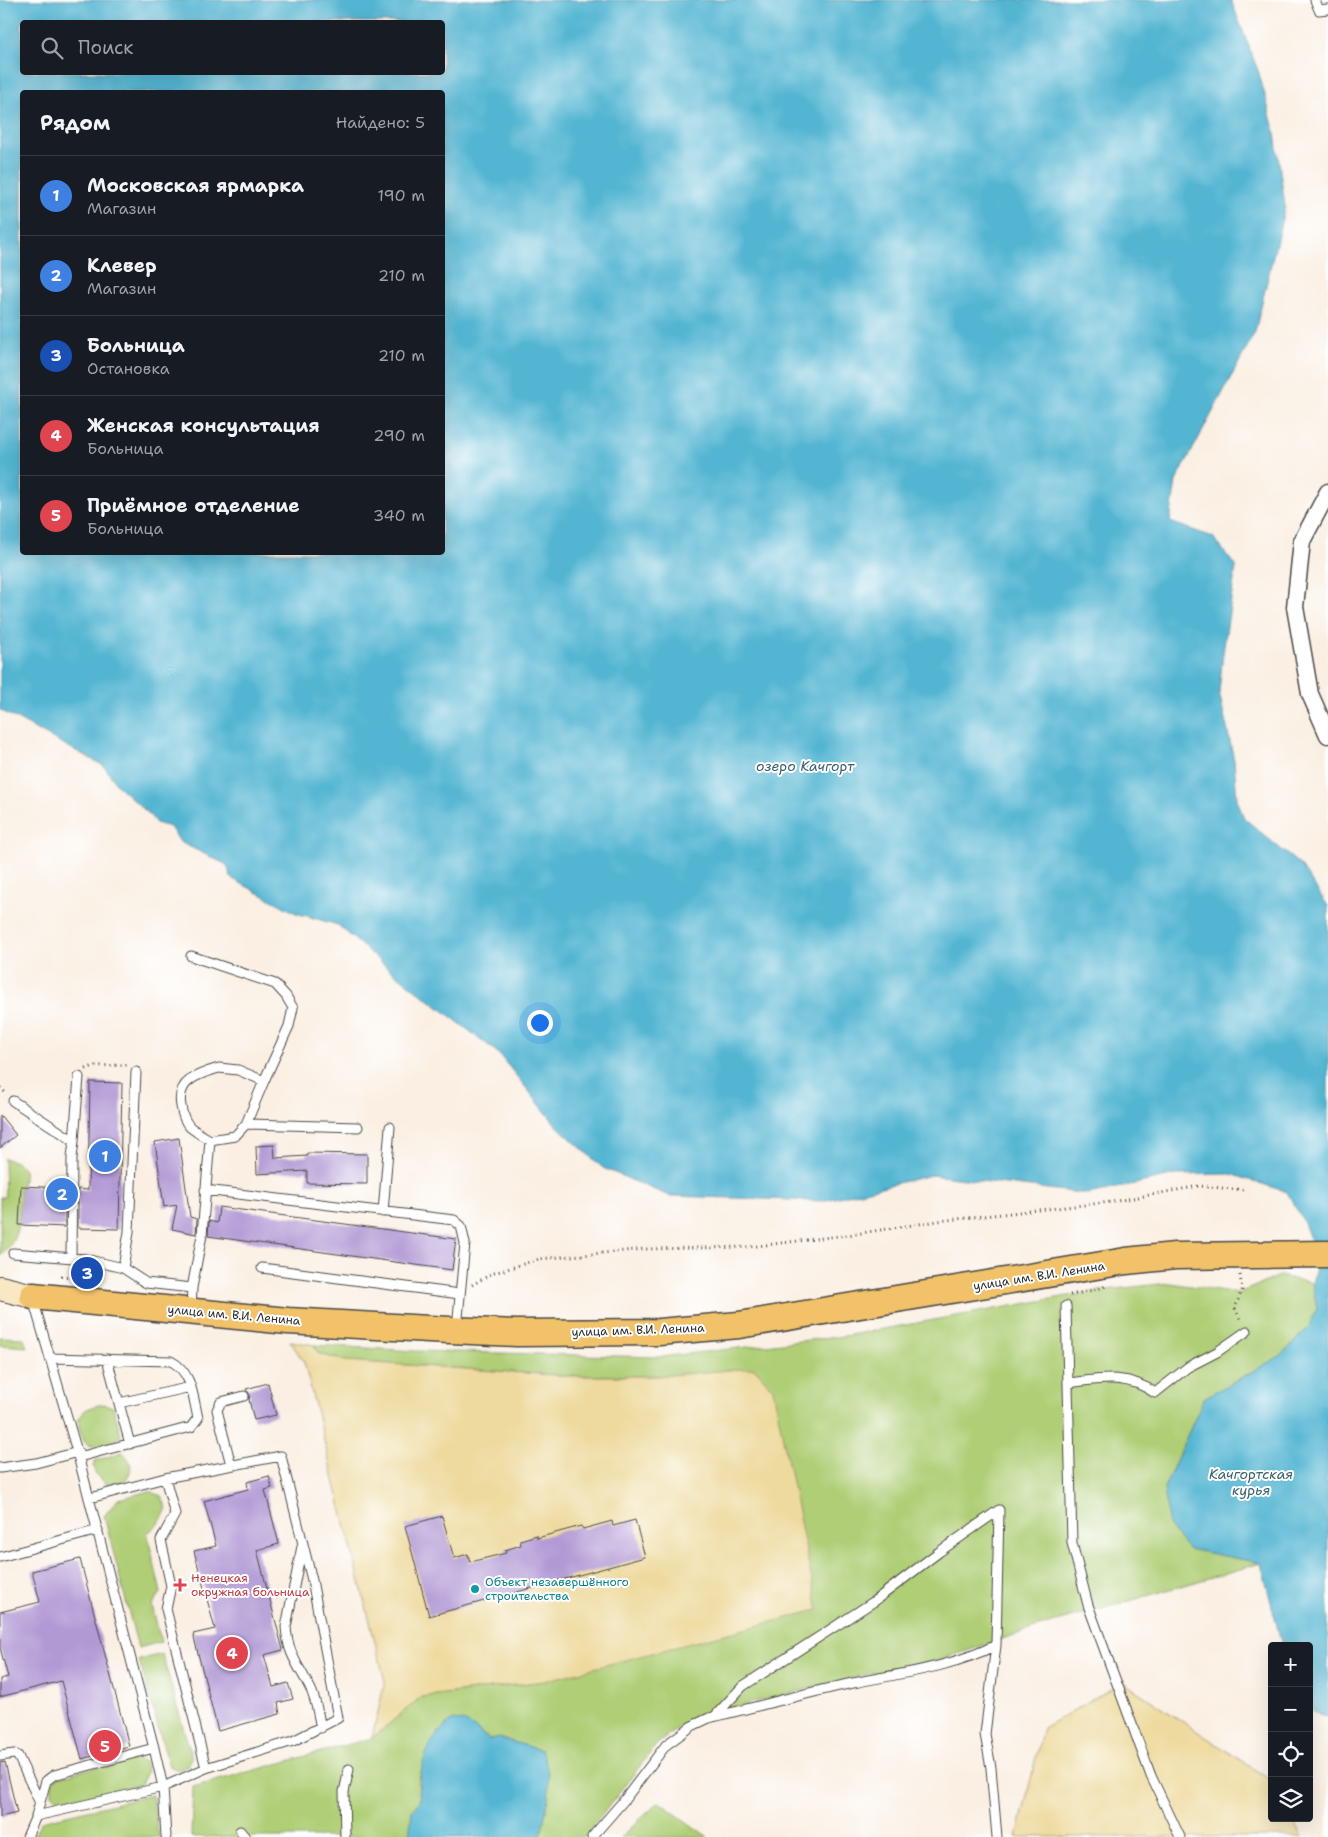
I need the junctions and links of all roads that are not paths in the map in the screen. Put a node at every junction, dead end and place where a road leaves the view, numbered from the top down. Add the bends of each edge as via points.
1 (1315, 0) edge
2 (1328, 9) edge
3 (1328, 492) edge
4 (1328, 735) edge
5 (191, 956) dead end
6 (136, 1072) road end
7 (79, 1077) road end
8 (264, 1081) junction
9 (13, 1101) dead end
10 (246, 1124) junction
11 (358, 1127) dead end
12 (390, 1127) dead end
13 (74, 1140) junction
14 (210, 1140) junction
15 (206, 1190) junction
16 (383, 1212) junction
17 (13, 1253) dead end
18 (1328, 1254) edge
19 (71, 1258) junction
20 (123, 1268) junction
21 (262, 1268) dead end
22 (0, 1288) edge
23 (0, 1294) edge
24 (460, 1294) junction
25 (33, 1296) junction
26 (192, 1300) junction
27 (1066, 1306) road end
28 (456, 1330) junction
29 (1247, 1331) road end
30 (50, 1358) junction
31 (107, 1359) junction
32 (1068, 1383) junction
33 (191, 1387) junction
34 (244, 1396) dead end
35 (119, 1403) junction
36 (130, 1444) junction
37 (78, 1455) junction
38 (231, 1466) junction
39 (0, 1468) edge
40 (166, 1478) junction
41 (90, 1498) junction
42 (98, 1530) junction
43 (303, 1543) junction
44 (0, 1557) edge
45 (996, 1645) junction
46 (714, 1716) junction
47 (321, 1728) junction
48 (154, 1748) junction
49 (0, 1756) edge
50 (206, 1768) junction
51 (349, 1769) dead end
52 (163, 1787) junction
53 (40, 1803) junction
54 (36, 1816) junction
55 (27, 1837) edge
56 (166, 1837) edge
57 (345, 1837) edge
58 (592, 1837) edge
59 (997, 1837) edge
60 (1180, 1837) edge

1 - 2 lane via 1319,10
3 - 4 street via 1302,540 1294,607 1310,694
5 - 8 lane via 275,984 286,996 293,1008 290,1026
6 - 20 lane via 129,1232
7 - 13 lane
8 - 10 lane
8 - 14 lane via 238,1070 219,1068 187,1081 180,1100 182,1114 189,1126
9 - 13 lane
10 - 11 lane
10 - 14 lane via 235,1136
12 - 16 lane
13 - 19 lane
14 - 15 lane
15 - 16 lane
15 - 26 lane
16 - 24 lane via 454,1220 461,1226 465,1243
17 - 19 lane
18 - 28 main road, улица им. В.И. Ленина via 1239,1261 1174,1256 1126,1261 730,1325 659,1332
19 - 20 lane
20 - 26 lane via 146,1283
21 - 24 lane
22 - 25 main road
23 - 25 main road
24 - 28 lane
25 - 26 main road, улица им. В.И. Ленина
25 - 30 lane
26 - 28 main road, улица им. В.И. Ленина via 288,1321
27 - 32 lane
29 - 32 lane via 1188,1367 1155,1393 1142,1384 1112,1378
30 - 31 lane
30 - 37 lane
31 - 33 lane via 172,1361 182,1366
31 - 35 lane
32 - 60 lane via 1072,1543 1088,1605 1150,1776
33 - 35 lane
33 - 36 lane via 198,1418 191,1427
34 - 38 lane via 221,1402 217,1410
35 - 36 lane
36 - 37 lane
37 - 39 lane
37 - 41 lane
38 - 40 lane
38 - 43 lane via 281,1456
40 - 41 lane
40 - 50 lane via 176,1514 161,1540 171,1586 166,1609
41 - 42 lane
42 - 44 lane
42 - 48 lane
43 - 47 lane via 286,1627 287,1638 296,1666 310,1687
43 - 47 lane via 338,1718
45 - 46 lane via 926,1670 853,1683
45 - 46 lane via 999,1510 872,1602 743,1686
45 - 59 lane via 985,1734
46 - 58 lane via 692,1726 666,1745 626,1799
47 - 50 lane via 293,1741
48 - 52 lane
48 - 53 lane via 54,1775 46,1782
49 - 53 lane via 18,1756
50 - 52 lane
51 - 57 lane via 344,1792
52 - 54 lane
52 - 56 lane
53 - 54 lane
54 - 55 lane

